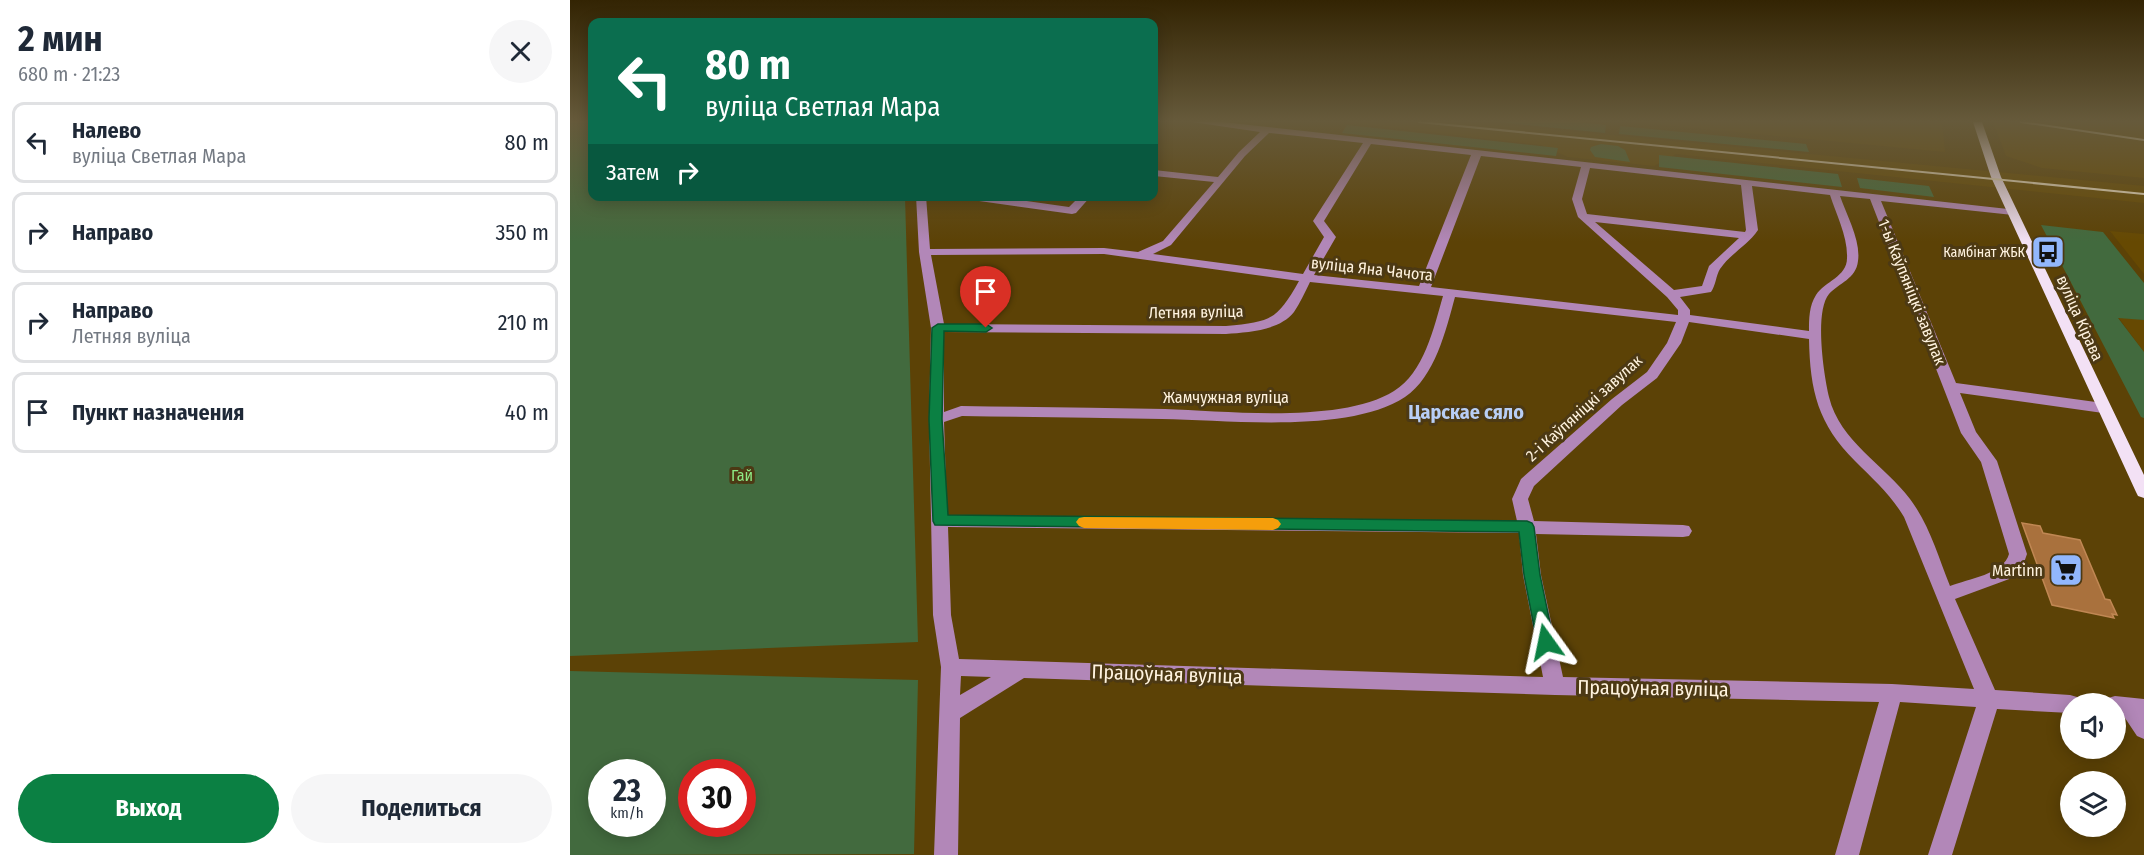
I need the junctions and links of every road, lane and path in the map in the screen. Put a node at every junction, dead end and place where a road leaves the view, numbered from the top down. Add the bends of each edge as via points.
1 (1236, 162) edge
2 (1355, 162) edge
3 (1474, 162) edge
4 (1552, 162) edge
5 (1991, 162) edge
6 (1586, 166) junction
7 (1158, 173) edge
8 (1219, 180) junction
9 (1746, 183) junction
10 (1834, 192) junction
11 (1874, 197) junction
12 (921, 201) edge
13 (998, 201) edge
14 (1082, 201) edge
15 (2013, 212) junction
16 (1583, 217) junction
17 (1748, 236) junction
18 (925, 252) junction
19 (1139, 256) junction
20 (1306, 278) junction
21 (1423, 292) junction
22 (1450, 294) junction
23 (1674, 297) junction
24 (1647, 315) junction
25 (1684, 318) junction
26 (938, 328) junction
27 (1814, 336) junction
28 (1674, 343) junction
29 (1950, 387) junction
30 (2103, 408) junction
31 (936, 419) junction
32 (2144, 492) edge
33 (941, 521) junction
34 (1527, 527) junction
35 (1683, 531) dead end
36 (1944, 595) junction
37 (951, 667) junction
38 (1020, 670) junction
39 (1555, 686) junction
40 (1892, 693) junction
41 (1989, 700) junction
42 (2060, 704) edge
43 (2129, 706) edge
44 (948, 714) junction
45 (2144, 729) edge
46 (942, 854) edge
47 (1847, 855) edge
48 (1940, 855) edge

1 - 8 street
2 - 20 street, Летняя вуліца via 1318,221 1330,237
3 - 21 street
4 - 6 street
5 - 15 main road, вуліца Кірава
6 - 9 street
6 - 16 street via 1577,199
7 - 8 street
8 - 19 street via 1167,243
9 - 10 street
9 - 17 street via 1752,230
10 - 11 street
10 - 27 street via 1853,258 1850,272 1821,296 1814,314
11 - 15 street
11 - 29 street, 1-ы Каўпяніцкі завулак
12 - 18 street
13 - 14 street via 1072,212
15 - 30 main road, вуліца Кірава
16 - 17 street
16 - 23 street
17 - 23 street via 1713,269 1707,290
18 - 19 street, вуліца Яна Чачота via 1104,251
18 - 26 street
19 - 20 street, вуліца Яна Чачота
20 - 21 street, вуліца Яна Чачота
20 - 26 street, Летняя вуліца via 1280,319 1245,329
21 - 22 street, вуліца Яна Чачота
22 - 24 street, вуліца Яна Чачота
22 - 31 street, Жамчужная вуліца via 1439,331 1414,382 1381,405 1344,413 1283,416 961,411
23 - 24 street via 1661,313
23 - 25 street via 1684,310
24 - 25 street, вуліца Яна Чачота
24 - 28 street
25 - 27 street, вуліца Яна Чачота
25 - 28 street, 2-і Каўпяніцкі завулак
26 - 31 street
27 - 36 street via 1823,405 1833,425 1849,447 1905,503 1923,537
28 - 34 street, 2-і Каўпяніцкі завулак via 1652,375 1527,483 1520,499
29 - 30 street
29 - 36 street, 1-ы Каўпяніцкі завулак via 1969,433 1989,461 2018,554 2016,566 2006,573
30 - 32 main road, вуліца Кірава
31 - 33 street
33 - 34 street
33 - 37 street via 942,615
34 - 35 street
34 - 39 street, 2-і Каўпяніцкі завулак via 1532,575
36 - 41 street
37 - 38 street, Працоўная вуліца
37 - 44 street
38 - 39 street, Працоўная вуліца
38 - 44 street
39 - 40 street, Працоўная вуліца
40 - 41 street, Працоўная вуліца
40 - 47 street
41 - 42 street, Працоўная вуліца
41 - 48 street
43 - 45 street
44 - 46 street

